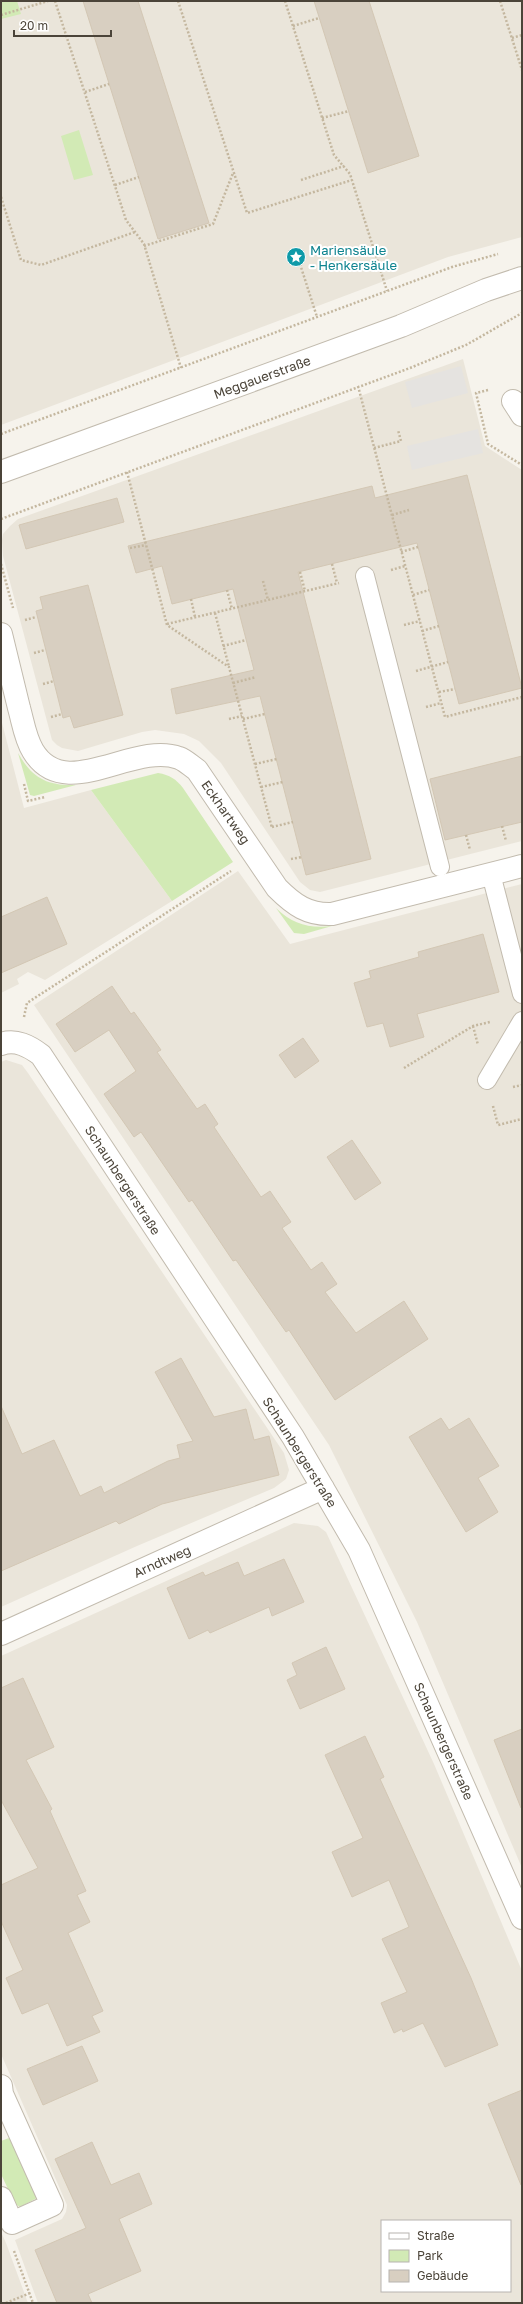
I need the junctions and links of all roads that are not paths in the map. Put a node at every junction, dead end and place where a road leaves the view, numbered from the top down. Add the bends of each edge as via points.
1 (522, 278) edge
2 (1, 472) edge
3 (365, 576) road end
4 (1, 634) edge
5 (522, 866) edge
6 (440, 867) dead end
7 (490, 874) junction
8 (522, 994) edge
9 (522, 1021) edge
10 (10, 1043) edge
11 (487, 1080) dead end
12 (323, 1488) junction
13 (1, 1634) edge
14 (522, 1918) edge
15 (1, 2092) edge
16 (1, 2198) edge

1 - 2 street, Meggauerstraße via 486,290 434,314
3 - 6 lane
4 - 7 street, Eckhartweg via 26,733 32,750 42,763 54,771 69,773 147,755 181,758 196,770 277,888 289,901 304,910 332,914
5 - 7 street, Eckhartweg
7 - 8 lane
9 - 11 lane
10 - 12 street, Schaunbergerstraße via 31,1048 41,1055 293,1438
12 - 13 street, Arndtweg
12 - 14 street, Schaunbergerstraße via 359,1550
15 - 16 street via 52,2205 12,2223

